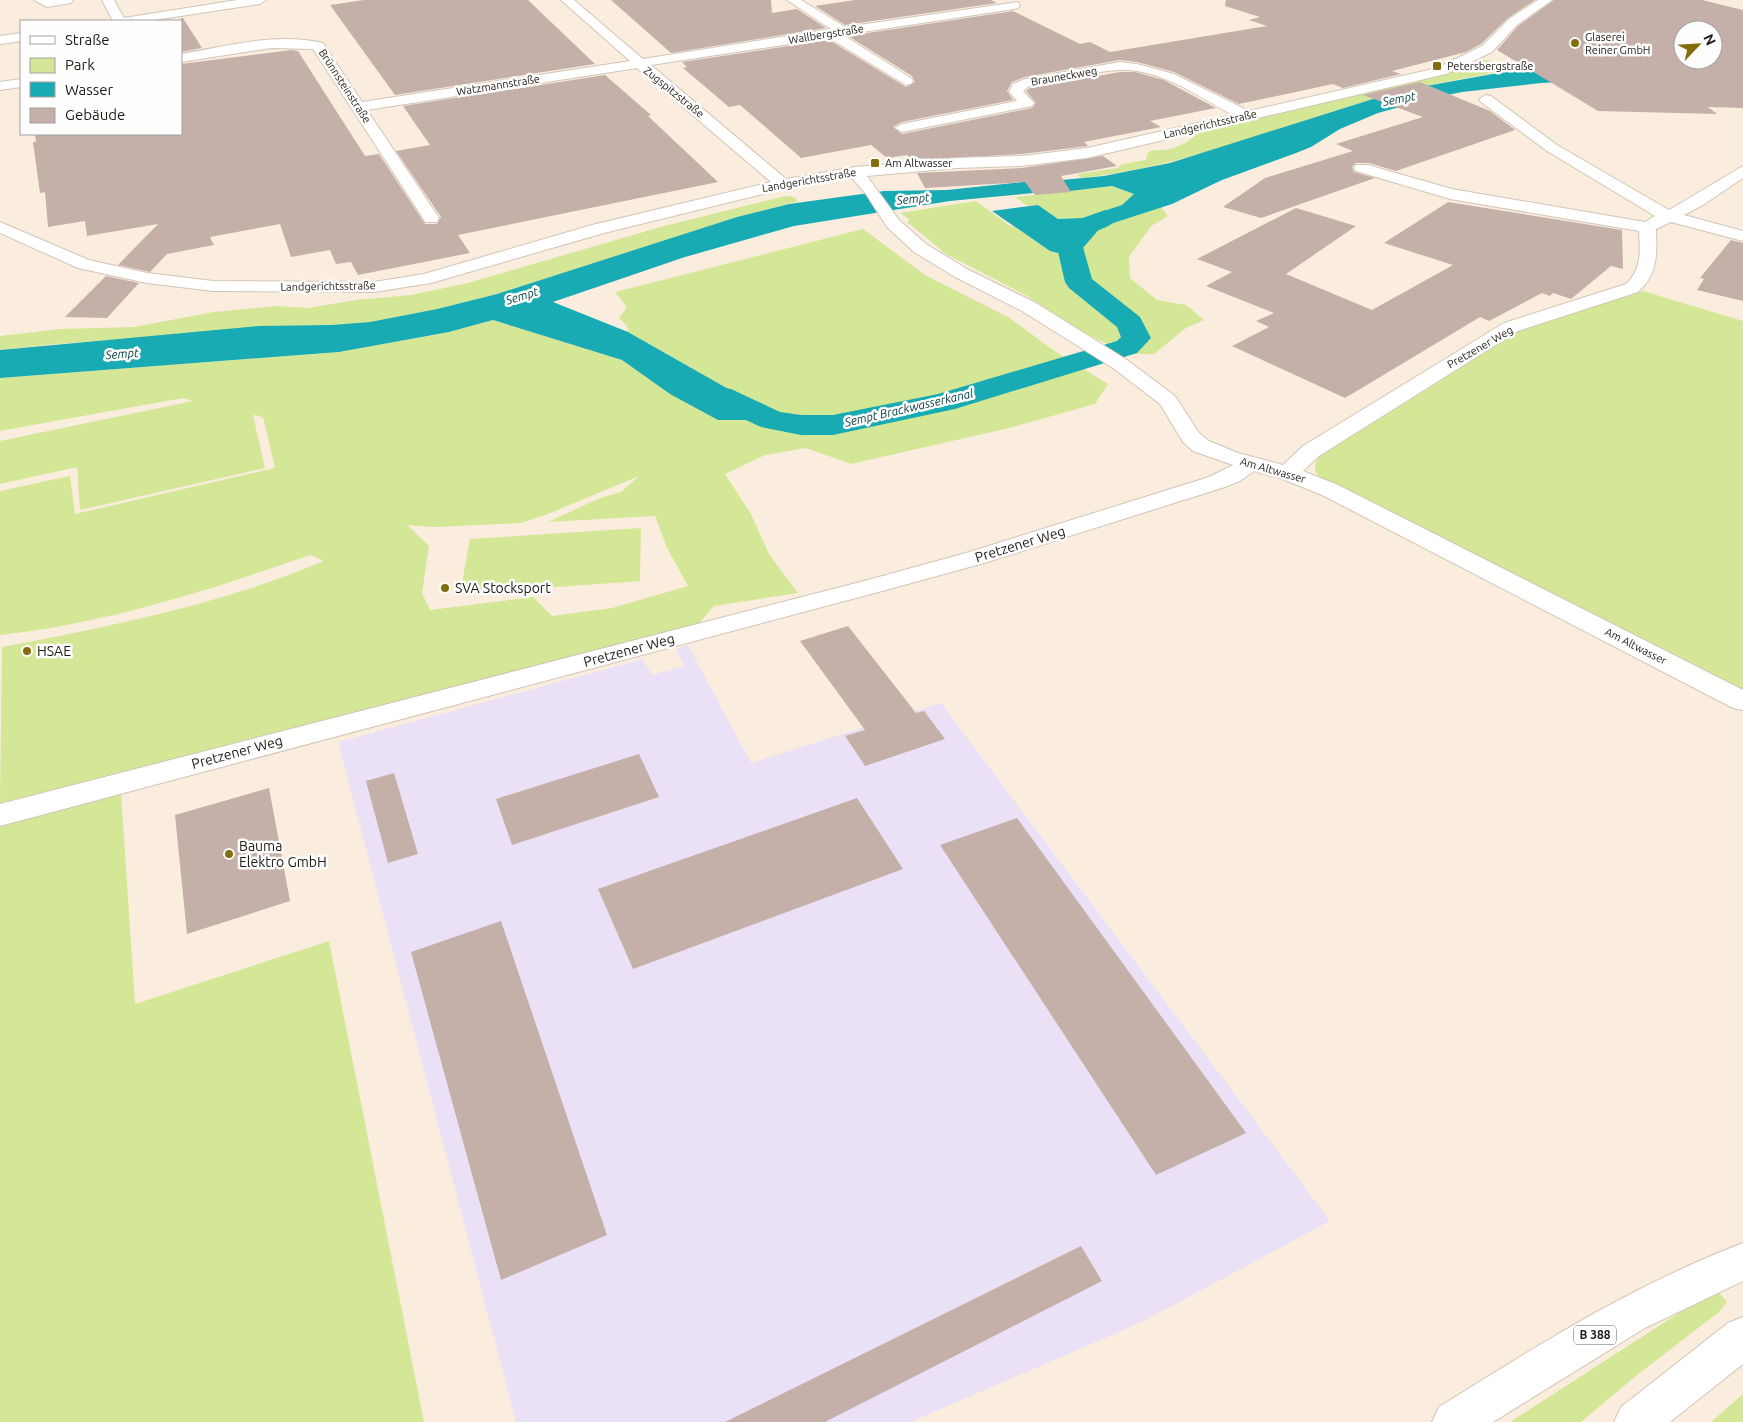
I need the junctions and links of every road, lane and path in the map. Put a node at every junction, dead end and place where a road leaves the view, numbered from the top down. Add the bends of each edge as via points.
1 (40, 0) edge
2 (67, 0) edge
3 (108, 0) edge
4 (260, 0) edge
5 (567, 0) edge
6 (793, 0) edge
7 (1546, 0) edge
8 (1014, 5) dead end
9 (118, 20) edge
10 (132, 20) edge
11 (836, 32) junction
12 (20, 37) edge
13 (0, 40) edge
14 (182, 58) edge
15 (638, 63) junction
16 (906, 81) dead end
17 (20, 83) edge
18 (0, 86) edge
19 (1486, 99) dead end
20 (358, 107) junction
21 (1246, 116) junction
22 (902, 128) dead end
23 (1362, 168) dead end
24 (1743, 171) edge
25 (855, 172) junction
26 (783, 184) junction
27 (1671, 217) junction
28 (431, 218) dead end
29 (0, 227) edge
30 (1647, 227) junction
31 (1743, 236) edge
32 (1250, 463) junction
33 (1288, 472) junction
34 (1743, 701) edge
35 (0, 815) edge
36 (1743, 1262) edge
37 (1743, 1338) edge
38 (1454, 1422) edge
39 (1636, 1422) edge

1 - 2 street via 47,3
3 - 9 street
4 - 10 street
5 - 15 street, Zugspitzstraße
6 - 11 street
7 - 21 street, Landgerichtsstraße via 1513,22 1487,49 1441,71
8 - 11 street, Wallbergstraße
11 - 15 street, Wallbergstraße
11 - 16 street
12 - 13 street
14 - 20 street, Brünnsteinstraße via 288,42 311,43 318,46
15 - 20 street, Watzmannstraße
15 - 26 street, Zugspitzstraße
17 - 18 street
19 - 27 street via 1552,148
20 - 28 street, Brünnsteinstraße
21 - 22 street, Brauneckweg via 1163,73 1120,66 1024,83 1016,92 1027,103
21 - 25 street, Landgerichtsstraße via 1087,153 1022,161
23 - 30 street via 1450,194
24 - 27 street
25 - 26 street, Landgerichtsstraße
25 - 32 street, Am Altwasser via 899,230 920,248 1095,346 1168,400 1191,437 1201,446
26 - 29 street, Landgerichtsstraße via 598,229 426,279 374,287 213,286 147,278 84,264
27 - 30 street
27 - 31 street
30 - 33 street, Pretzener Weg via 1649,257 1643,280 1632,288 1511,327 1311,451
32 - 33 street, Am Altwasser
32 - 35 street, Pretzener Weg via 1217,482 966,561
33 - 34 street, Am Altwasser via 1330,490
36 - 38 street, B 388 via 1708,1275 1590,1338
37 - 39 street

